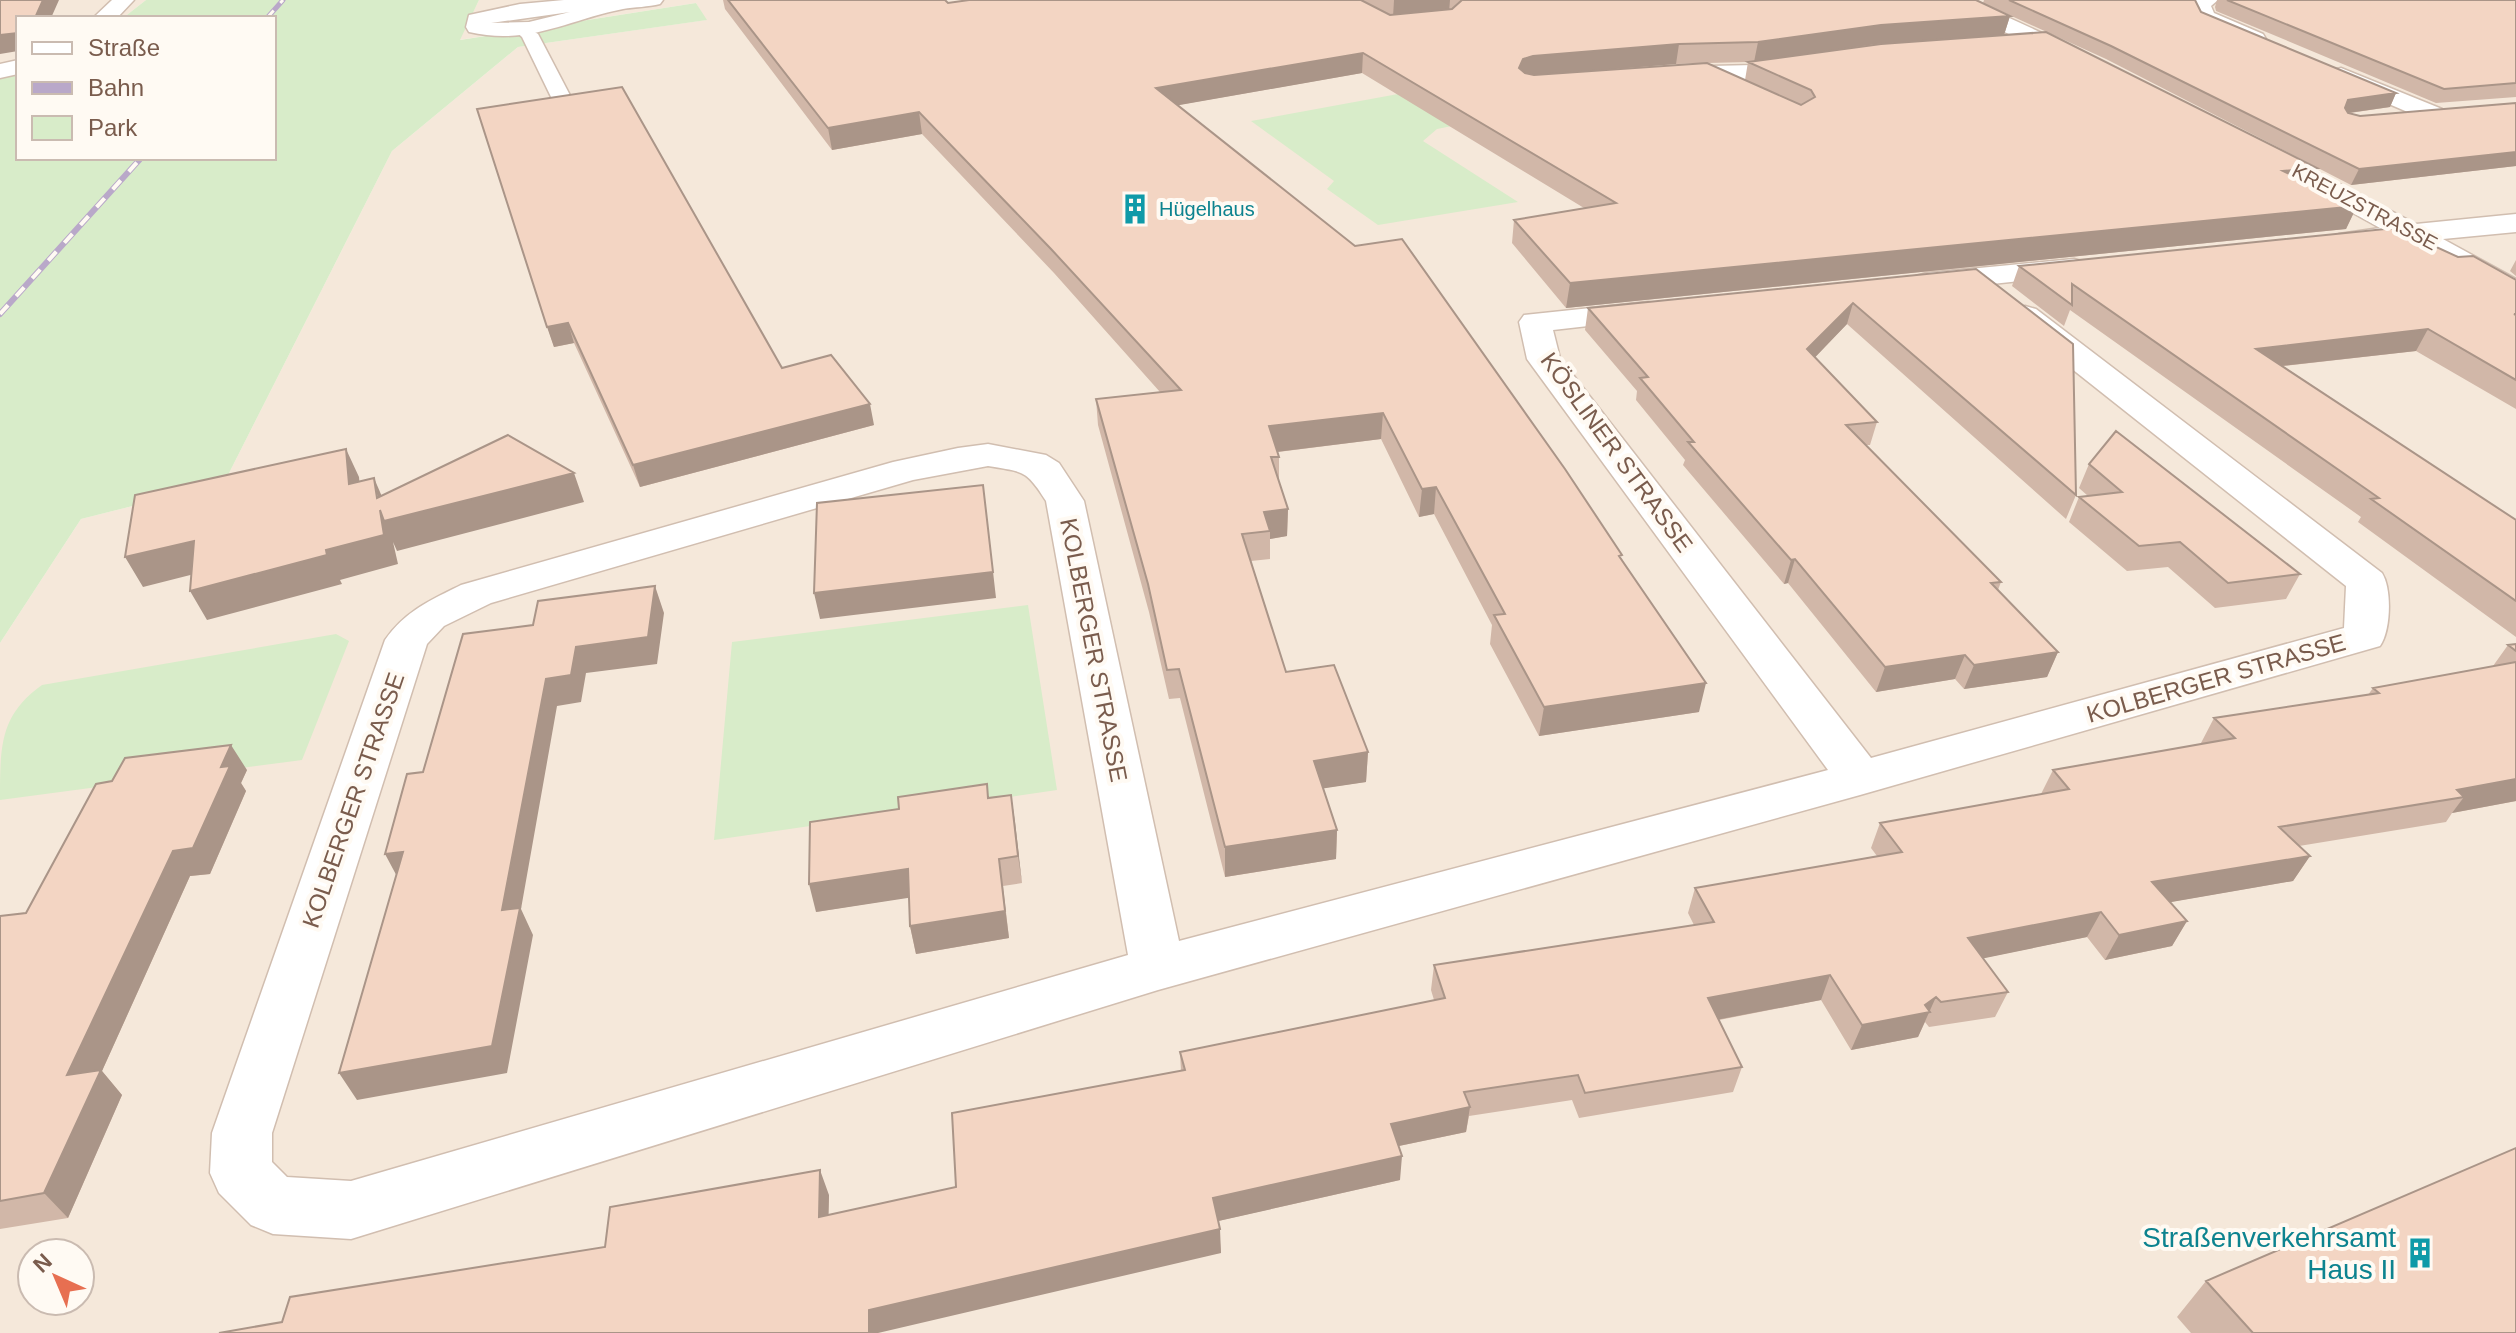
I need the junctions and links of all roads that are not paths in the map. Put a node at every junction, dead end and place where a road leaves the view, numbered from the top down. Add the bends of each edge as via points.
1 (124, 0) edge
2 (653, 0) edge
3 (1953, 0) edge
4 (2208, 0) edge
5 (615, 5) junction
6 (106, 16) edge
7 (523, 30) junction
8 (2046, 42) junction
9 (2000, 45) edge
10 (2278, 48) edge
11 (1830, 61) edge
12 (2320, 66) edge
13 (2101, 69) edge
14 (1704, 73) junction
15 (1647, 76) edge
16 (1744, 92) edge
17 (564, 103) edge
18 (2461, 112) edge
19 (2433, 114) junction
20 (2385, 119) edge
21 (2237, 138) edge
22 (2516, 223) edge
23 (2415, 234) junction
24 (2321, 243) edge
25 (2101, 265) edge
26 (1976, 277) junction
27 (1897, 285) edge
28 (2516, 291) edge
29 (1676, 308) edge
30 (1860, 778) junction
31 (1158, 968) junction

1 - 6 street
2 - 5 street
3 - 8 street
4 - 10 street via 2200,4 2205,17
5 - 7 street
5 - 7 street via 550,6 477,20 477,27 491,31
7 - 17 lane
8 - 9 street
8 - 13 street
11 - 14 street
12 - 19 street
14 - 15 street
14 - 16 lane
18 - 19 street
19 - 20 street
21 - 23 street, KREUZSTRASSE
22 - 23 street
23 - 24 street
23 - 28 street, KREUZSTRASSE
25 - 26 street
26 - 27 street
26 - 30 street, KOLBERGER STRASSE via 2367,582 2365,636
29 - 30 street, KÖSLINER STRASSE via 1535,322 1544,359
30 - 31 street, KOLBERGER STRASSE
31 - 31 street, KOLBERGER STRASSE via 351,1210 273,1205 241,1173 242,1133 407,640 429,617 476,594 906,470 988,455 1018,459 1046,471 1065,501

